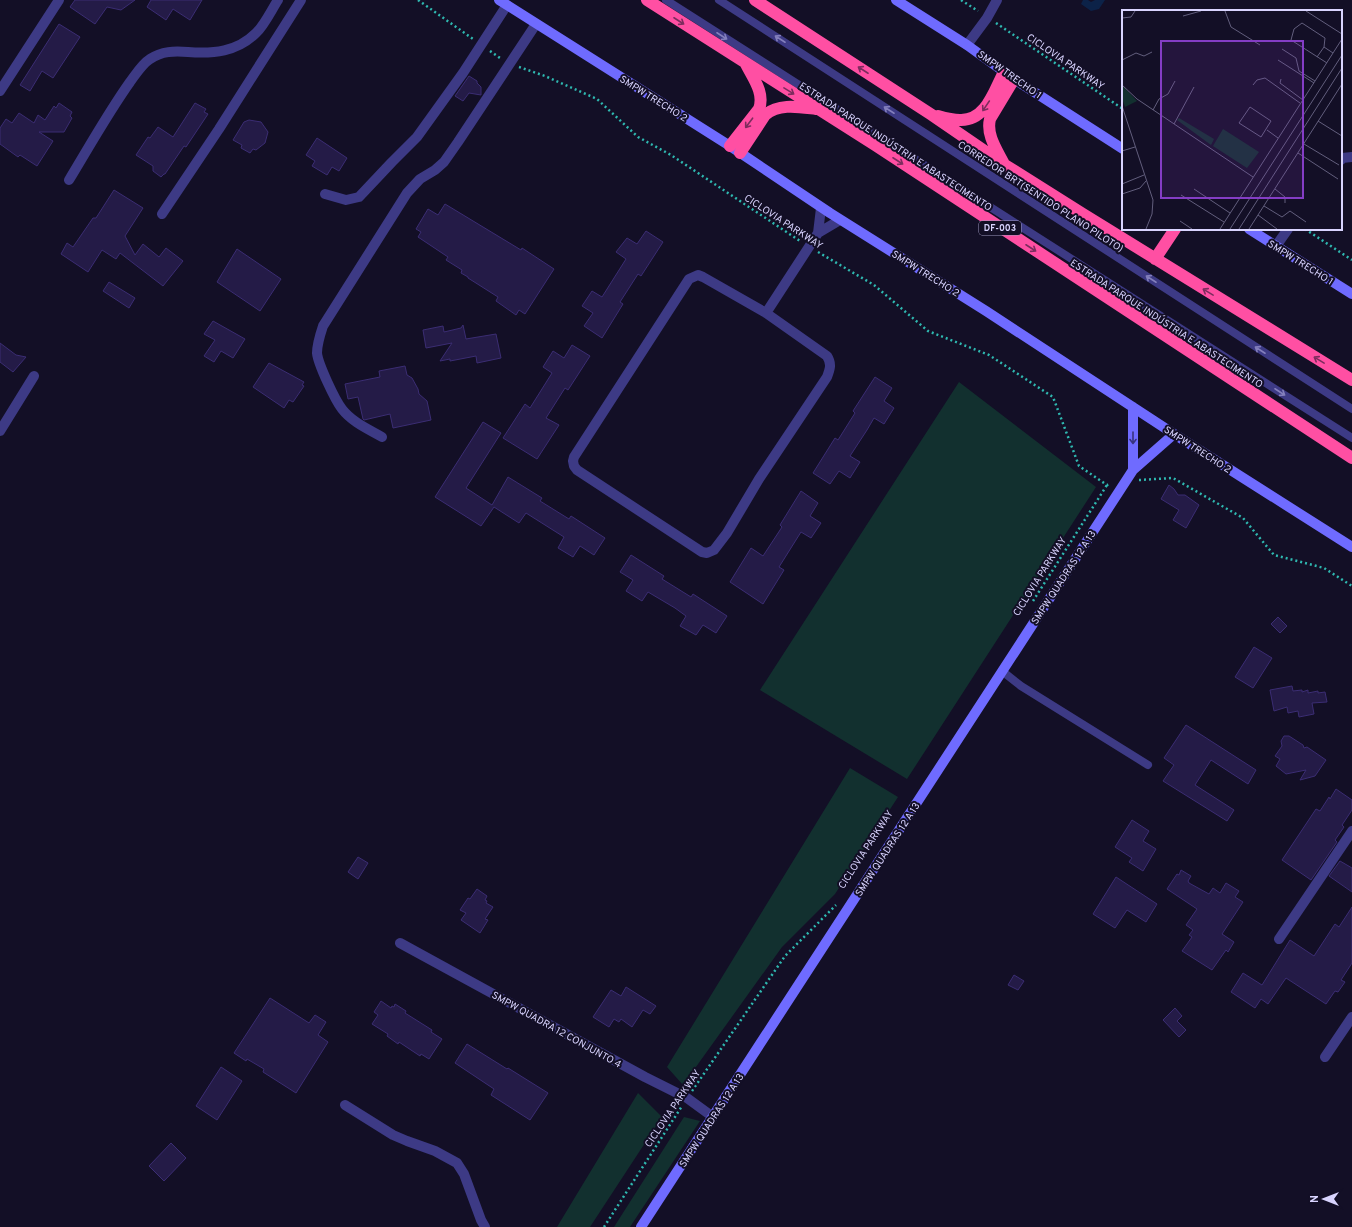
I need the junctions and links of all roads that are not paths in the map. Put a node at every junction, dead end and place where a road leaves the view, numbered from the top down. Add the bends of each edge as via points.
1 (60, 0) edge
2 (278, 0) edge
3 (301, 0) edge
4 (646, 0) edge
5 (666, 0) edge
6 (719, 0) edge
7 (755, 0) edge
8 (896, 0) edge
9 (997, 0) edge
10 (503, 3) edge
11 (536, 24) junction
12 (967, 45) junction
13 (745, 63) junction
14 (1004, 72) junction
15 (1014, 79) junction
16 (0, 91) edge
17 (819, 110) junction
18 (932, 115) junction
19 (1122, 148) edge
20 (735, 149) junction
21 (1352, 157) edge
22 (1342, 158) edge
23 (1005, 165) junction
24 (69, 180) dead end
25 (325, 194) dead end
26 (821, 208) junction
27 (162, 214) dead end
28 (840, 220) junction
29 (1174, 230) edge
30 (1251, 230) edge
31 (1287, 230) edge
32 (818, 234) junction
33 (1276, 246) junction
34 (1155, 260) junction
35 (1352, 294) edge
36 (766, 314) junction
37 (34, 376) dead end
38 (1352, 380) edge
39 (1133, 406) junction
40 (1352, 409) edge
41 (0, 432) edge
42 (1174, 434) junction
43 (382, 437) dead end
44 (1352, 438) edge
45 (1352, 458) edge
46 (1133, 470) junction
47 (1352, 547) edge
48 (1002, 671) junction
49 (1148, 766) dead end
50 (1352, 831) edge
51 (1279, 939) dead end
52 (400, 943) dead end
53 (1352, 1017) edge
54 (1325, 1057) dead end
55 (345, 1105) dead end
56 (713, 1117) junction
57 (485, 1227) edge
58 (641, 1227) edge

1 - 16 street
2 - 24 street via 256,33 236,47 218,52 170,51 149,60 123,92
3 - 27 street
4 -> 13 highway, ESTRADA PARQUE INDÚSTRIA E ABASTECIMENTO / DF-003
5 -> 44 lane
40 -> 6 lane, CORREDOR BRT(SENTIDO PLANO PILOTO)
18 -> 7 highway
8 - 12 street, SMPW TRECHO 1
9 - 12 street
10 - 11 street, SMPW TRECHO 2
10 - 25 street via 463,73 417,137 359,198 346,200
11 - 20 street, SMPW TRECHO 2
11 - 43 street via 444,162 420,179 407,193 324,326 318,342 317,355 342,409 361,426
12 - 14 street, SMPW TRECHO 1
13 -> 17 highway, ESTRADA PARQUE INDÚSTRIA E ABASTECIMENTO / DF-003
13 -> 20 highway via 759,91 761,103
14 - 15 street, SMPW TRECHO 1
14 -> 18 highway via 986,107 975,118 958,120
15 - 19 street, SMPW TRECHO 1
15 - 23 highway via 988,126
17 - 20 highway via 788,107 771,110
17 -> 45 highway, ESTRADA PARQUE INDÚSTRIA E ABASTECIMENTO / DF-003
18 - 23 highway
20 - 26 street, SMPW TRECHO 2
21 - 22 street
23 - 34 highway
26 - 28 street, SMPW TRECHO 2
26 - 32 street
28 - 32 street
28 - 39 street, SMPW TRECHO 2
29 - 34 highway
30 - 33 street, SMPW TRECHO 1
31 - 33 street
32 - 36 street
33 - 35 street, SMPW TRECHO 1
38 -> 34 highway
36 - 36 street via 703,276 698,275 689,279 574,457 574,466 577,470 704,553 714,550 727,533 827,378 830,369 831,362 827,356
37 - 41 street
39 - 42 street, SMPW TRECHO 2
39 -> 46 street
42 - 46 street, SMPW QUADRAS 12 A 13
42 - 47 street, SMPW TRECHO 2
46 - 48 street, SMPW QUADRAS 12 A 13
48 - 49 lane
48 - 56 street, SMPW QUADRAS 12 A 13
50 - 51 street
52 - 56 street, SMPW QUADRA 12 CONJUNTO 4 via 687,1098
53 - 54 street
55 - 57 street via 393,1135 435,1151 457,1163 464,1174 480,1220
56 - 58 street, SMPW QUADRAS 12 A 13

